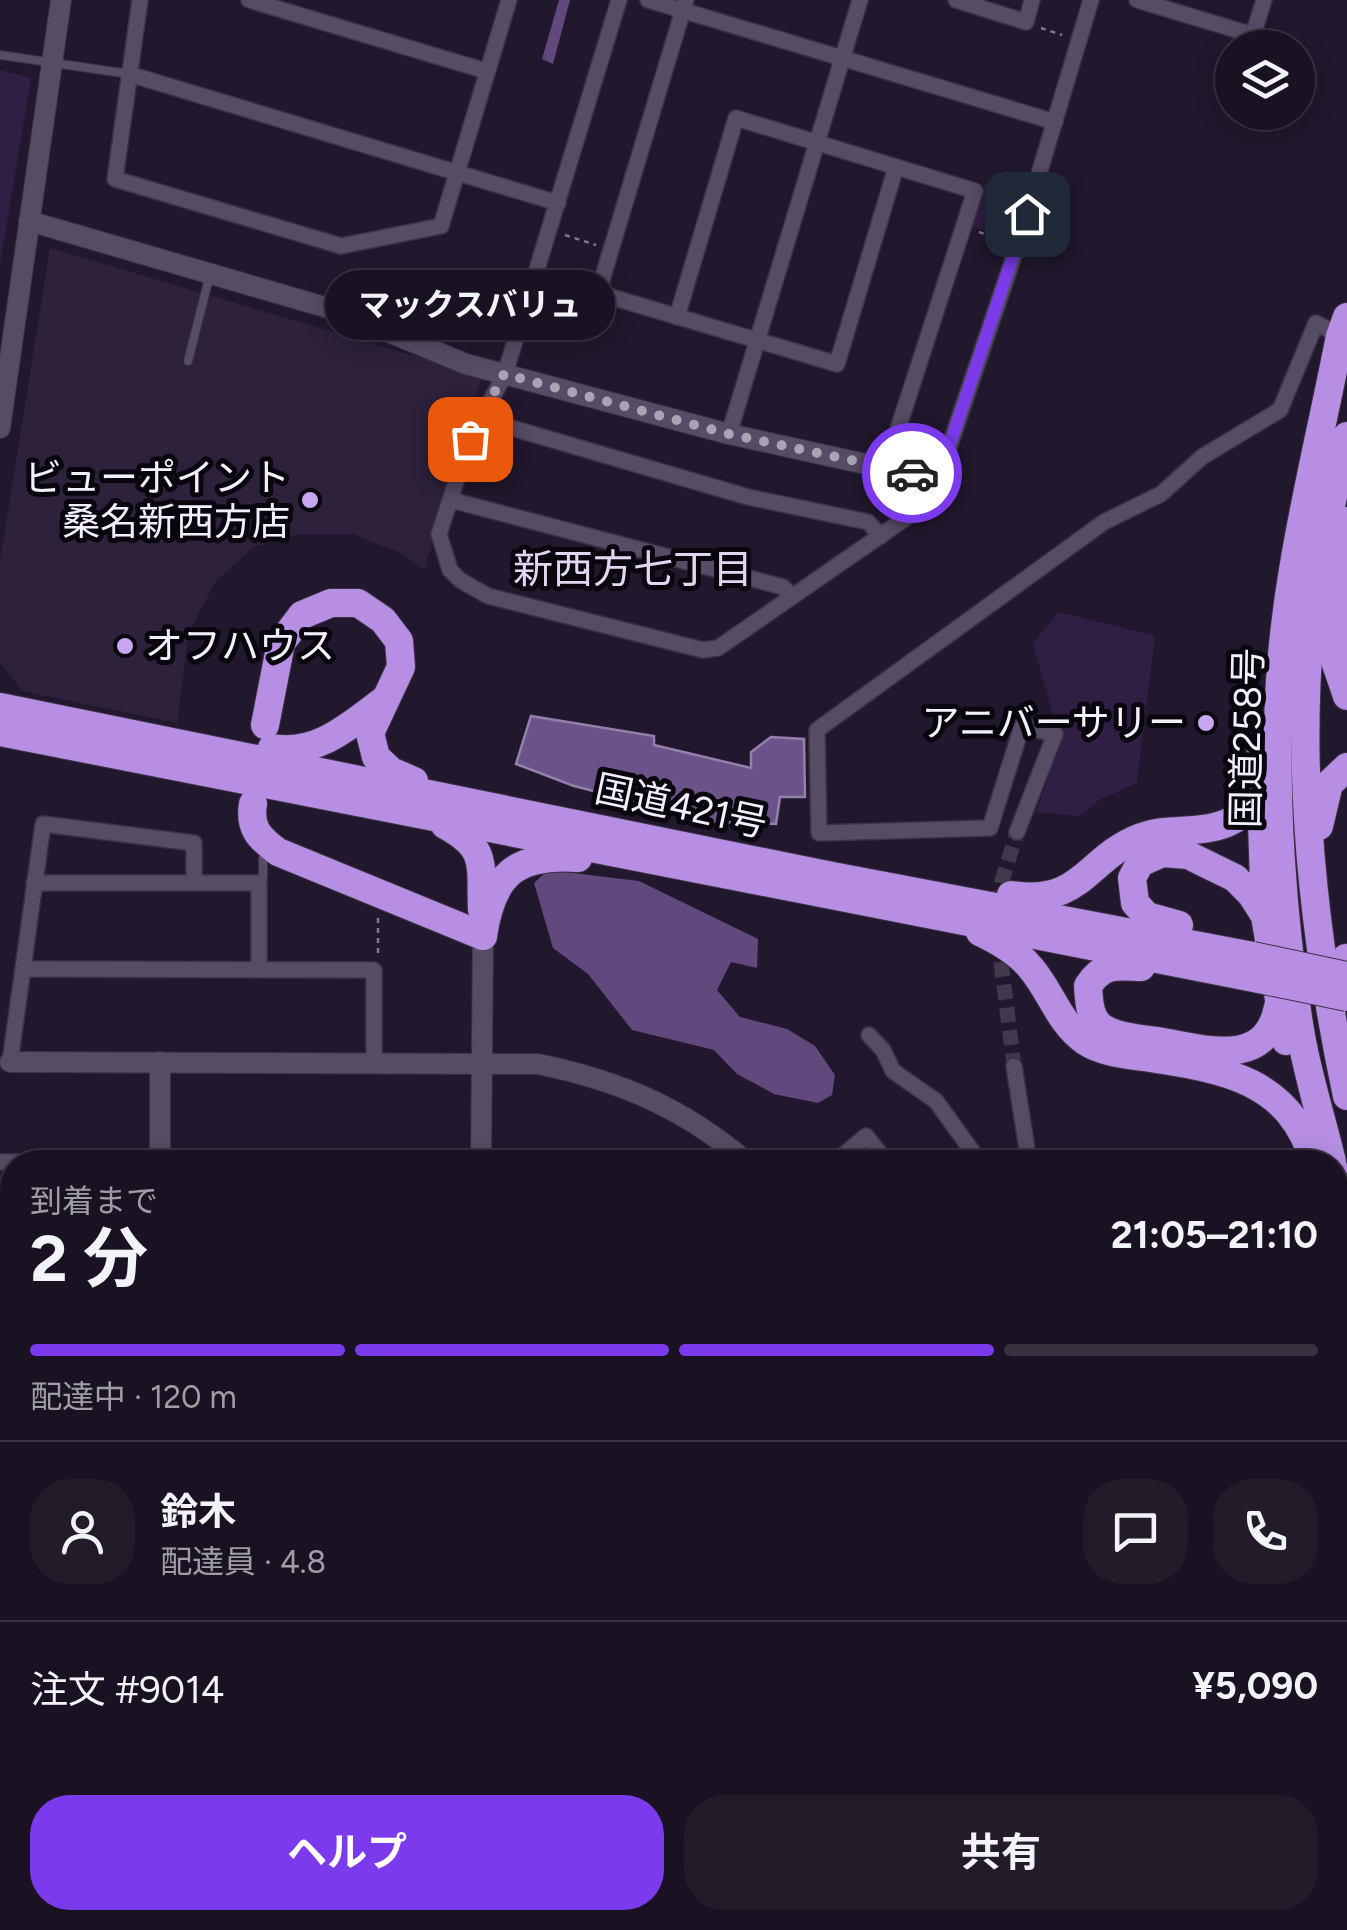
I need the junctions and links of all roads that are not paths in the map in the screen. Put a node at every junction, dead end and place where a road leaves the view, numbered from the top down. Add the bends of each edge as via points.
1 (61, 0) edge
2 (140, 0) edge
3 (248, 0) edge
4 (509, 0) edge
5 (619, 0) edge
6 (648, 0) edge
7 (860, 0) edge
8 (956, 0) edge
9 (1032, 0) edge
10 (1092, 0) edge
11 (1138, 0) edge
12 (1264, 0) edge
13 (684, 5) edge
14 (0, 55) edge
15 (842, 57) junction
16 (52, 62) junction
17 (486, 71) junction
18 (129, 74) junction
19 (1055, 122) junction
20 (816, 143) junction
21 (896, 167) junction
22 (457, 172) junction
23 (558, 203) junction
24 (30, 221) junction
25 (210, 274) junction
26 (677, 317) junction
27 (1344, 326) edge
28 (757, 340) junction
29 (188, 362) dead end
30 (504, 374) junction
31 (481, 419) junction
32 (0, 428) edge
33 (729, 434) junction
34 (1347, 436) edge
35 (886, 466) junction
36 (930, 478) junction
37 (450, 500) junction
38 (1347, 522) edge
39 (881, 536) junction
40 (792, 597) junction
41 (1347, 696) edge
42 (388, 697) junction
43 (0, 706) edge
44 (265, 724) dead end
45 (0, 732) edge
46 (177, 744) junction
47 (1347, 767) edge
48 (1260, 790) junction
49 (253, 804) dead end
50 (439, 806) junction
51 (1017, 832) tunnel mouth
52 (263, 858) dead end
53 (692, 867) junction
54 (1312, 872) junction
55 (194, 882) junction
56 (34, 883) junction
57 (259, 883) junction
58 (925, 892) junction
59 (1265, 916) junction
60 (956, 920) junction
61 (482, 936) junction
62 (1347, 958) edge
63 (1283, 962) junction
64 (1252, 963) junction
65 (1201, 967) junction
66 (23, 969) junction
67 (259, 970) junction
68 (1347, 976) edge
69 (1347, 997) edge
70 (1278, 1007) junction
71 (869, 1036) dead end
72 (10, 1062) joint
73 (160, 1062) junction
74 (374, 1062) junction
75 (482, 1062) junction
76 (1014, 1066) tunnel mouth
77 (1347, 1096) edge
78 (162, 1150) edge
79 (481, 1150) edge
80 (731, 1150) edge
81 (849, 1150) edge
82 (877, 1150) edge
83 (971, 1150) edge
84 (1027, 1150) edge
85 (1310, 1150) edge
86 (1311, 1150) edge
87 (1329, 1150) edge

1 - 16 street
2 - 18 street
3 - 17 street
4 - 17 street
5 - 23 street
6 - 13 street
7 - 15 street
8 - 9 street via 1026,22
10 - 19 street
11 - 12 street via 1252,35
13 - 15 street
13 - 26 street via 598,293
14 - 16 lane
15 - 19 street
15 - 20 street
16 - 18 lane
16 - 24 street
17 - 22 street
18 - 22 street
18 - 22 street via 114,180 341,246 442,226
19 - 36 street via 1018,244
20 - 21 street
20 - 26 street via 736,118
20 - 28 street
21 - 28 street via 837,364
21 - 35 street via 974,191
22 - 23 street
23 - 30 street
24 - 25 street
24 - 32 street
25 - 29 lane
25 - 30 street via 335,310
26 - 28 street
27 - 48 highway via 1300,459 1271,620
27 - 51 street via 1316,323 1280,410 1202,457 1161,494 1104,522 1040,566 817,730 818,833 990,828 1022,726 1055,734
27 - 87 highway, 国道258号 via 1295,564 1278,748 1300,1032
28 - 33 street
30 - 31 street
30 - 33 street
31 - 37 street
31 - 39 street via 748,497 868,522
33 - 35 street
34 - 54 highway, 国道258号 via 1310,631
35 - 36 street
36 - 39 street via 925,503
37 - 40 street via 783,587
37 - 40 street via 440,534 444,558 460,580 488,596 703,650 718,648
38 - 41 highway via 1334,658
39 - 40 street
42 - 44 highway via 401,668 400,640 358,603 331,603 302,616 282,643
42 - 46 highway via 316,746 294,752 209,738
42 - 50 highway via 370,734 376,757
43 - 46 highway, 国道421号
45 - 50 highway, 国道421号
46 - 50 highway, 国道421号
47 - 54 highway via 1329,784
48 - 58 highway via 1235,819 1137,839 1055,895
48 - 59 highway
49 - 61 highway via 257,836 278,852
50 - 53 highway, 国道421号
50 - 58 highway, 国道421号
50 - 61 highway via 479,852
52 - 57 lane
53 - 60 highway, 国道421号
53 - 61 highway via 556,856 530,861 496,888
54 - 77 highway, 国道258号
55 - 56 street
55 - 56 street via 194,843 43,824
55 - 57 street
56 - 66 street
57 - 67 street
58 - 64 highway, 国道421号
59 - 64 highway via 1235,878 1188,854 1162,853 1140,863 1132,878 1135,904 1146,916 1234,938
59 - 70 highway
60 - 65 highway, 国道421号
60 - 85 highway via 1004,943 1031,967 1061,1018 1087,1042 1244,1078 1285,1104
61 - 75 street
62 - 63 highway via 1303,951
63 - 64 highway, 国道421号, bridge
63 - 68 highway, 国道421号, bridge
64 - 65 highway, 国道421号
64 - 69 highway, 国道421号, bridge
65 - 70 highway via 1098,971 1088,986 1092,1014 1102,1027 1127,1036 1242,1050 1267,1036
66 - 67 street
66 - 72 street
67 - 74 street via 374,970
70 - 86 highway
71 - 83 street via 893,1071 936,1101
72 - 73 street
73 - 74 street
73 - 78 street
74 - 75 street
75 - 79 street
75 - 80 street via 538,1064 627,1088 679,1112
76 - 84 street
81 - 82 street via 866,1136

